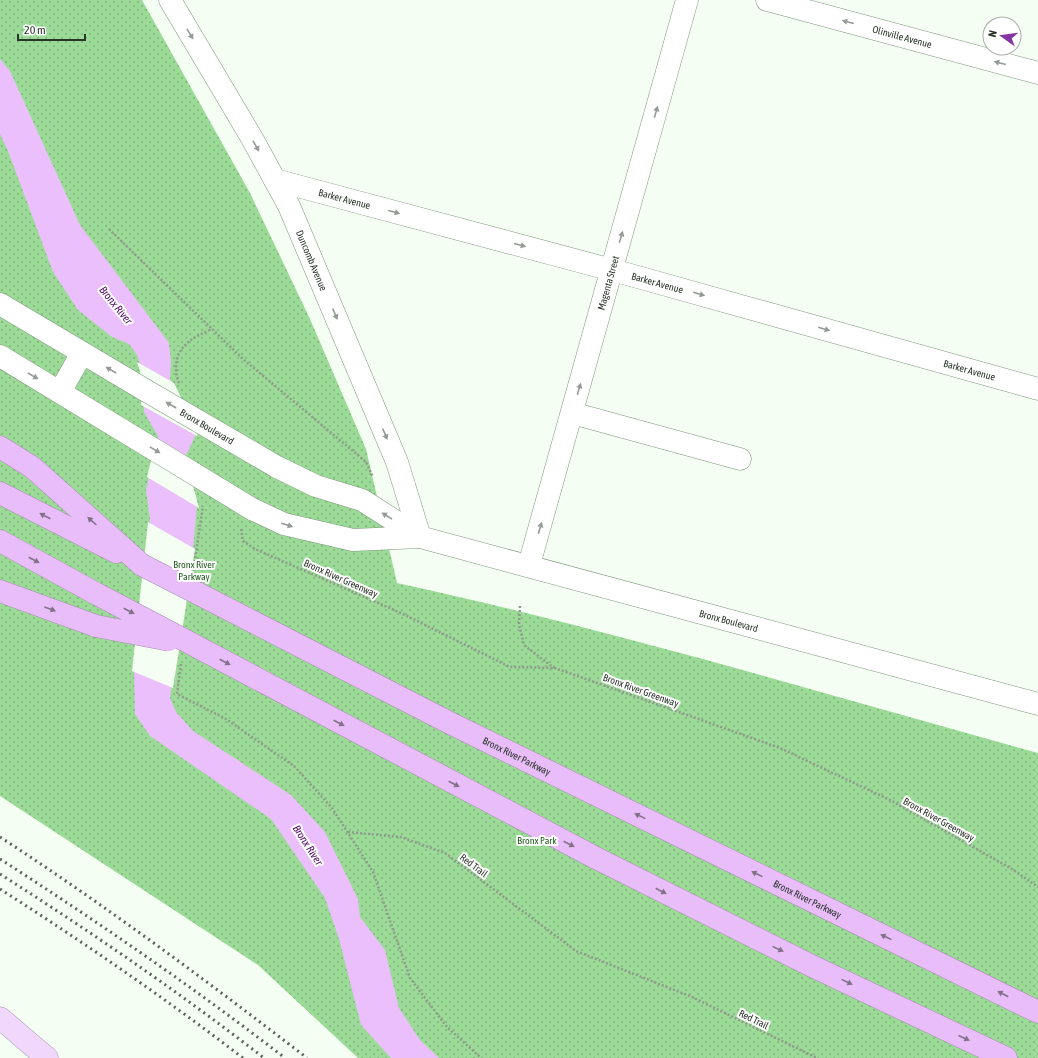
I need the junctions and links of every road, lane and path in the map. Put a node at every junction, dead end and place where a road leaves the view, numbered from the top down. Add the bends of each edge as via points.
1 (170, 0) edge
2 (687, 0) edge
3 (766, 0) edge
4 (1038, 73) edge
5 (275, 180) junction
6 (109, 228) dead end
7 (612, 270) junction
8 (0, 304) edge
9 (212, 329) junction
10 (82, 353) junction
11 (0, 356) edge
12 (181, 386) dead end
13 (1038, 389) edge
14 (60, 392) junction
15 (572, 413) junction
16 (0, 447) edge
17 (740, 459) dead end
18 (373, 477) dead end
19 (0, 493) edge
20 (204, 500) dead end
21 (246, 518) junction
22 (420, 537) junction
23 (0, 541) edge
24 (142, 565) junction
25 (529, 565) junction
26 (194, 570) dead end
27 (0, 591) edge
28 (520, 606) dead end
29 (190, 644) junction
30 (182, 663) dead end
31 (555, 668) junction
32 (1038, 704) edge
33 (347, 832) junction
34 (1038, 887) edge
35 (1038, 1012) edge
36 (0, 1018) edge
37 (47, 1058) edge
38 (480, 1058) edge
39 (817, 1058) edge
40 (1006, 1058) edge

1 -> 5 street, Duncomb Avenue
7 -> 2 street, Magenta Street
4 -> 3 street, Olinville Avenue
5 -> 7 street, Barker Avenue
5 -> 22 street, Duncomb Avenue via 301,233 394,454
6 - 9 path
7 -> 13 street, Barker Avenue
15 -> 7 street, Magenta Street
8 - 10 street, Bronx Boulevard
9 - 12 path via 189,340 180,350 176,367
9 - 18 path via 243,359 366,462
10 - 14 street
22 -> 10 street, Bronx Boulevard, bridge via 362,500 316,486 277,467
11 -> 14 street, Bronx Boulevard
14 -> 21 street, Bronx Boulevard, bridge via 122,430
15 - 17 street
25 -> 15 street, Magenta Street
24 -> 16 highway via 32,467
24 -> 19 highway, Bronx River Parkway
20 - 26 path
21 -> 22 street, Bronx Boulevard via 353,540
21 - 31 path, Bronx River Greenway via 243,541 255,549 401,613 510,667
22 - 25 street, Bronx Boulevard
23 -> 29 highway, bridge
35 -> 24 highway, Bronx River Parkway, bridge via 450,723
25 - 32 street, Bronx Boulevard
27 -> 29 highway, bridge via 96,626
28 - 31 path via 519,624 524,645
29 -> 40 highway via 596,858 812,966
30 - 33 path via 177,694 226,719 294,766 332,808
31 - 34 path, Bronx River Greenway via 780,748 890,800 1012,869
33 - 38 path via 373,872 410,978 447,1027
33 - 39 path, Red Trail via 401,838 445,853 576,951 692,997
36 - 37 main road

